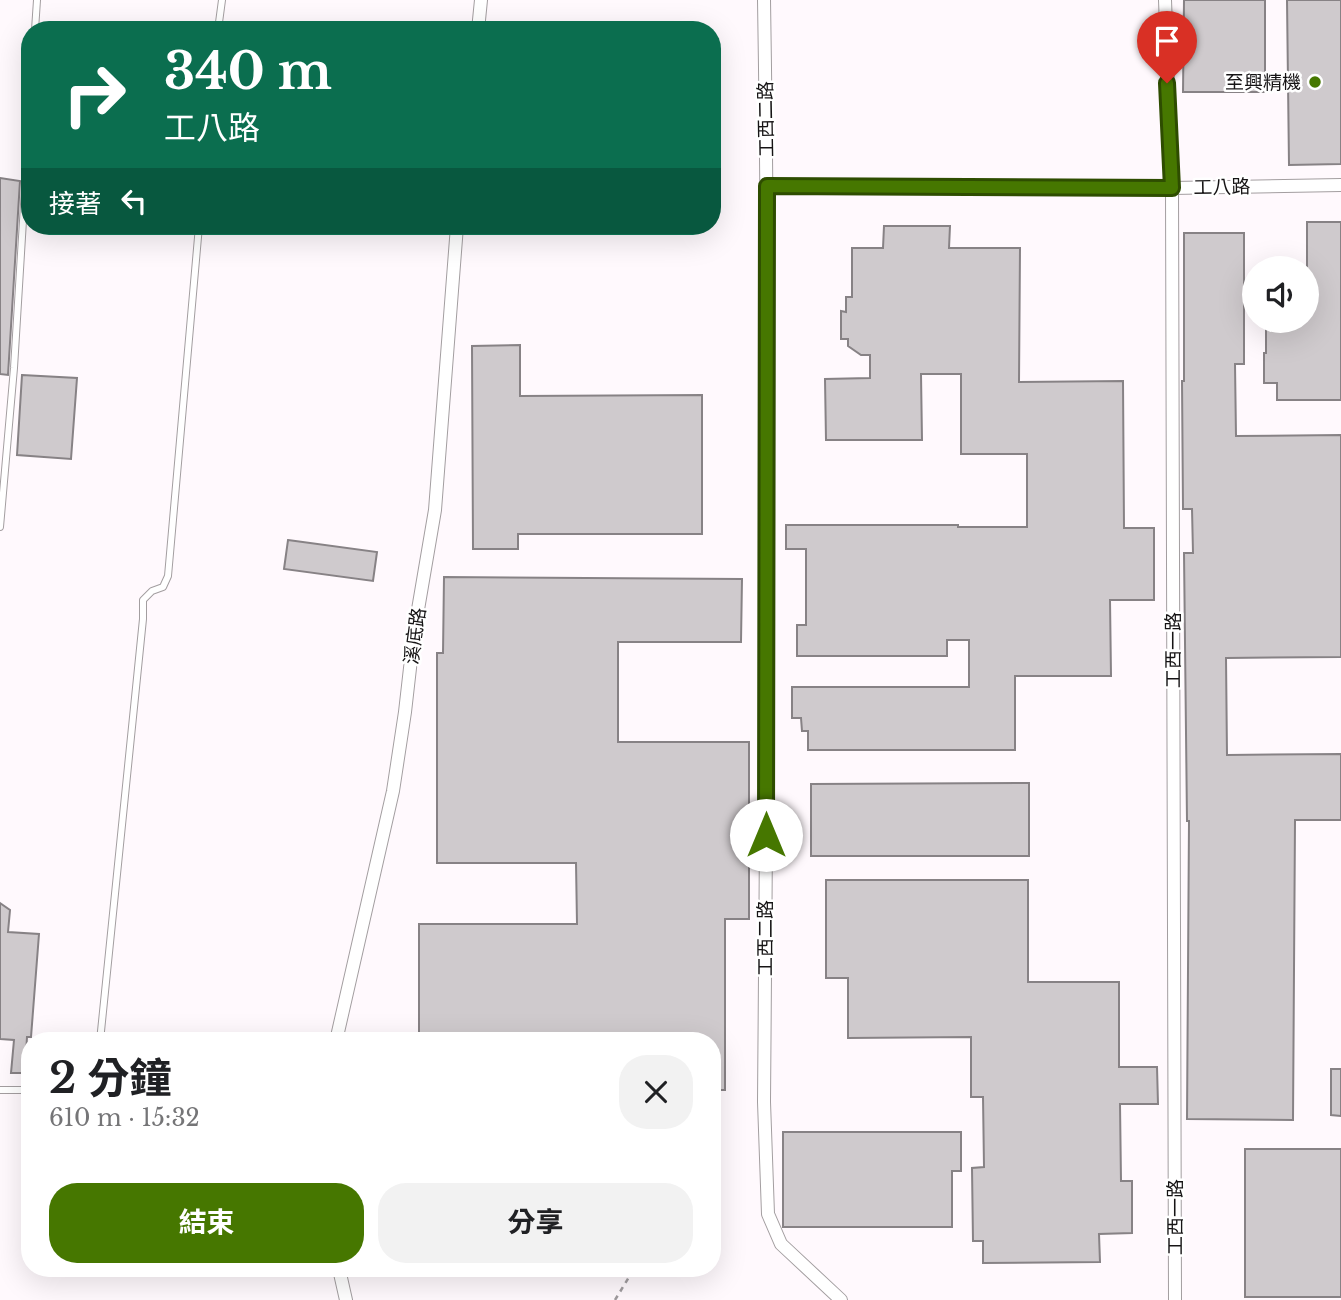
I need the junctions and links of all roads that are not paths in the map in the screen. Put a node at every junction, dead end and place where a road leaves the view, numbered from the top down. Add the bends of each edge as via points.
1 (37, 0) edge
2 (222, 0) edge
3 (481, 0) edge
4 (764, 0) edge
5 (1165, 0) edge
6 (36, 21) edge
7 (220, 21) edge
8 (479, 21) edge
9 (1341, 185) edge
10 (767, 186) junction
11 (1172, 188) junction
12 (22, 235) edge
13 (198, 235) edge
14 (456, 235) edge
15 (0, 527) edge
16 (101, 1032) edge
17 (338, 1032) edge
18 (0, 1090) edge
19 (21, 1090) edge
20 (341, 1277) edge
21 (346, 1300) edge
22 (841, 1300) edge
23 (1175, 1300) edge

1 - 6 lane
2 - 7 lane
3 - 8 street
4 - 10 street, 工西二路
5 - 11 street, 工西一路
9 - 11 street, 工八路
10 - 11 street, 工八路
10 - 22 street, 工西二路 via 764,1102 768,1214 781,1244
11 - 23 street, 工西一路
12 - 15 lane
13 - 16 lane via 169,576 163,587 143,600
14 - 17 street, 溪底路 via 435,510 393,791
18 - 19 lane
20 - 21 street

